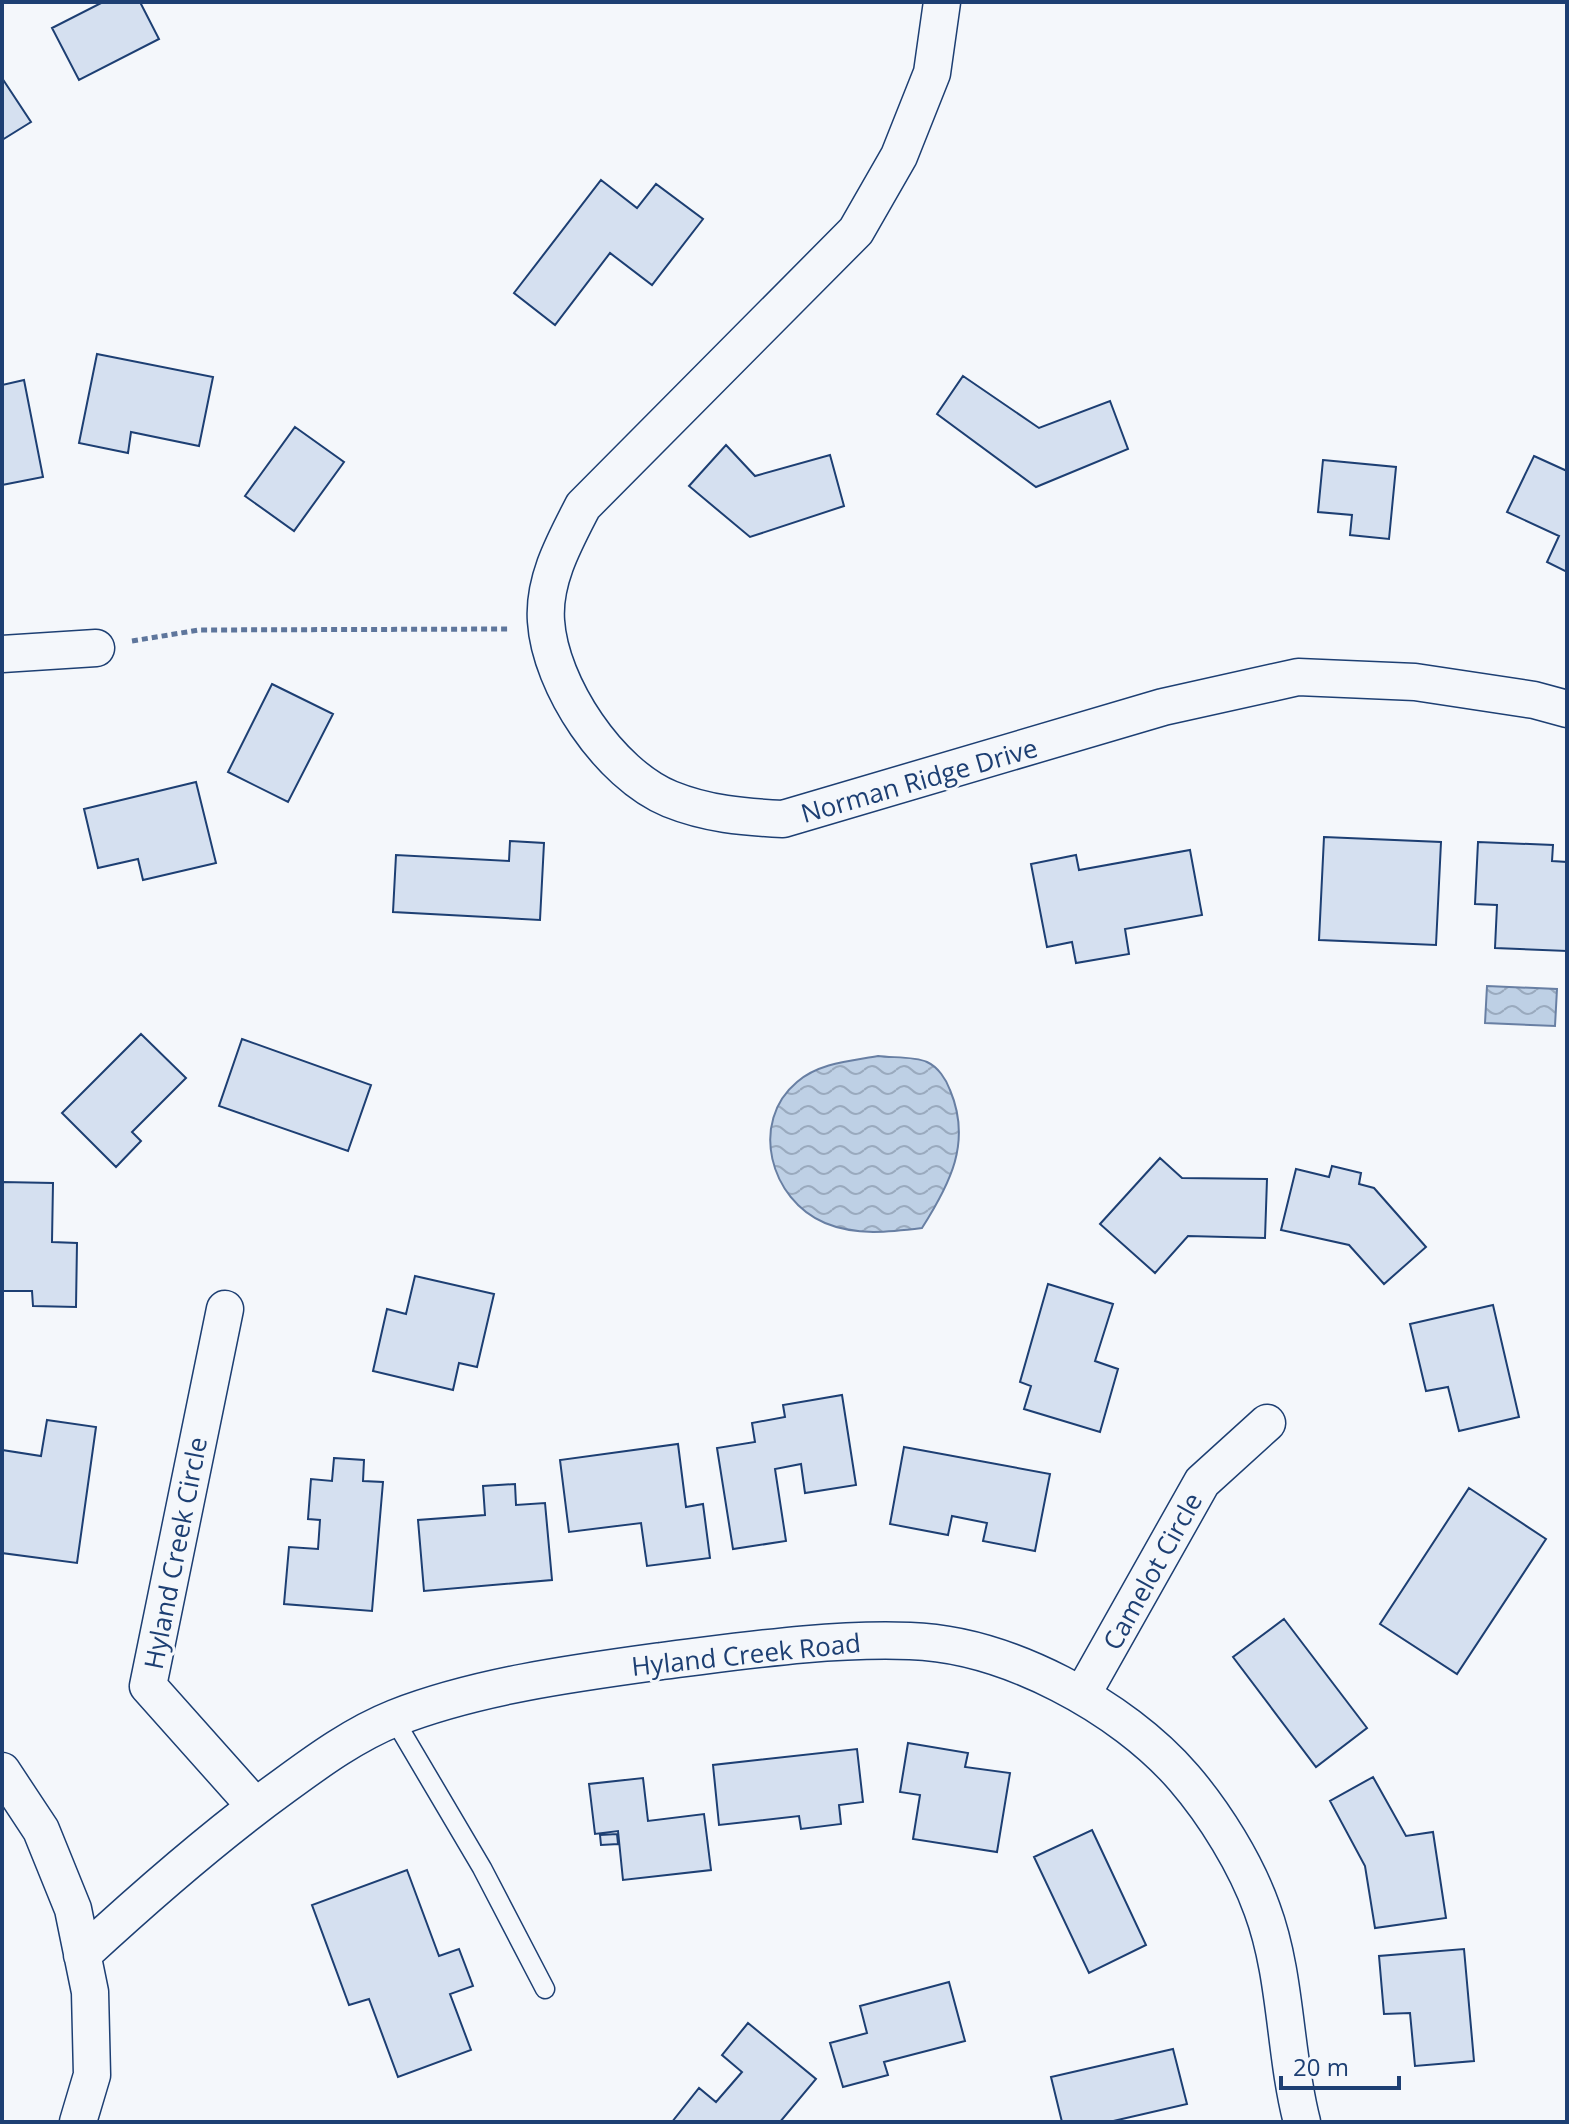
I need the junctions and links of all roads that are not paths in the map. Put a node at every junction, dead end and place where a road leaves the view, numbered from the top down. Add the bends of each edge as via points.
1 (942, 2) edge
2 (96, 648) road end
3 (2, 654) edge
4 (1567, 709) edge
5 (225, 1309) dead end
6 (1267, 1423) dead end
7 (1082, 1695) junction
8 (394, 1719) junction
9 (2, 1771) edge
10 (255, 1806) junction
11 (82, 1955) junction
12 (545, 1989) dead end
13 (78, 2122) edge
14 (1302, 2122) edge

1 - 4 street, Norman Ridge Drive via 932,73 899,156 856,231 583,506 555,559 545,619 555,669 579,716 619,763 667,798 722,816 783,819 1163,707 1298,677 1415,682
2 - 3 street
5 - 10 street, Hyland Creek Circle via 148,1686
6 - 7 street, Camelot Circle via 1202,1482
7 - 8 street, Hyland Creek Road via 988,1655 914,1641 811,1642 611,1668 501,1689
7 - 14 street, Hyland Creek Road via 1126,1725 1184,1778 1227,1840 1262,1909
8 - 10 street, Hyland Creek Road via 332,1751
8 - 12 lane via 482,1868
9 - 11 street via 41,1830 73,1909
10 - 11 street, Hyland Creek Road via 177,1867
11 - 13 street via 90,1992 92,2075

